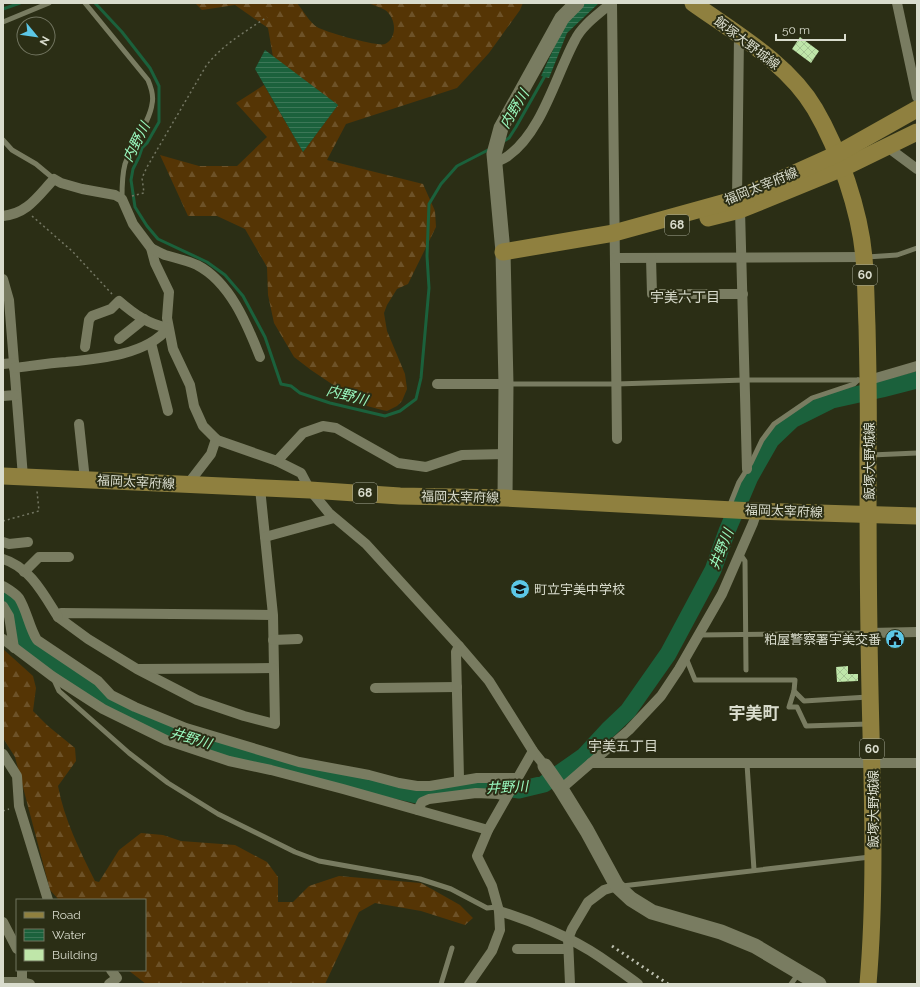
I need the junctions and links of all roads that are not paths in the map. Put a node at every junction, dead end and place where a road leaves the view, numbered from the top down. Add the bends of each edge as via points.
1 (49, 3) edge
2 (85, 3) edge
3 (577, 3) edge
4 (611, 3) edge
5 (693, 3) edge
6 (897, 3) edge
7 (3, 22) edge
8 (739, 36) junction
9 (913, 55) edge
10 (917, 97) edge
11 (917, 109) edge
12 (917, 132) edge
13 (3, 140) edge
14 (886, 146) junction
15 (494, 158) junction
16 (840, 161) junction
17 (917, 169) edge
18 (54, 179) junction
19 (122, 199) junction
20 (739, 204) junction
21 (3, 216) edge
22 (614, 236) junction
23 (151, 248) junction
24 (917, 248) edge
25 (503, 252) junction
26 (742, 257) junction
27 (864, 257) junction
28 (615, 258) junction
29 (651, 258) junction
30 (3, 279) edge
31 (743, 294) junction
32 (144, 320) junction
33 (168, 328) junction
34 (119, 339) dead end
35 (7, 342) edge
36 (152, 343) junction
37 (85, 347) dead end
38 (260, 357) dead end
39 (3, 364) edge
40 (14, 365) junction
41 (917, 366) edge
42 (745, 380) junction
43 (865, 382) junction
44 (438, 384) dead end
45 (506, 384) junction
46 (616, 384) junction
47 (16, 394) junction
48 (3, 396) edge
49 (168, 411) dead end
50 (79, 424) dead end
51 (216, 439) junction
52 (617, 439) dead end
53 (917, 453) edge
54 (505, 454) junction
55 (868, 455) junction
56 (277, 461) junction
57 (747, 469) junction
58 (3, 476) edge
59 (29, 477) junction
60 (85, 480) junction
61 (191, 485) junction
62 (260, 488) junction
63 (310, 490) junction
64 (505, 498) junction
65 (728, 509) junction
66 (755, 511) junction
67 (869, 515) junction
68 (917, 516) edge
69 (334, 518) junction
70 (265, 537) junction
71 (3, 542) edge
72 (28, 542) dead end
73 (740, 554) junction
74 (69, 558) dead end
75 (3, 559) edge
76 (24, 572) junction
77 (3, 586) edge
78 (3, 606) edge
79 (273, 615) junction
80 (58, 617) junction
81 (917, 632) edge
82 (869, 633) junction
83 (745, 634) junction
84 (698, 635) junction
85 (3, 639) edge
86 (298, 639) dead end
87 (273, 640) junction
88 (459, 646) junction
89 (14, 648) junction
90 (686, 657) junction
91 (273, 668) junction
92 (137, 669) junction
93 (746, 670) dead end
94 (52, 676) junction
95 (457, 687) junction
96 (375, 688) dead end
97 (794, 691) junction
98 (871, 696) junction
99 (872, 724) junction
100 (533, 751) junction
101 (3, 754) edge
102 (591, 763) junction
103 (872, 763) junction
104 (917, 763) edge
105 (747, 764) junction
106 (545, 766) joint
107 (459, 778) dead end
108 (518, 778) junction
109 (561, 789) junction
110 (507, 796) junction
111 (418, 810) junction
112 (488, 830) junction
113 (873, 857) junction
114 (754, 870) junction
115 (617, 886) junction
116 (48, 899) edge
117 (498, 909) junction
118 (3, 922) edge
119 (568, 944) junction
120 (16, 947) edge
121 (452, 948) dead end
122 (517, 949) dead end
123 (22, 971) edge
124 (795, 978) edge
125 (3, 982) edge
126 (26, 983) edge
127 (441, 984) edge
128 (469, 984) edge
129 (570, 984) edge
130 (638, 984) edge
131 (819, 984) edge
132 (868, 984) edge

1 - 7 lane
2 - 19 lane via 148,80 152,91 151,112 122,174
3 - 15 street via 562,18 501,128
4 - 15 street via 575,39 554,88 524,141 508,157
4 - 22 street
5 - 8 main road, 飯塚大野城線 / 60
6 - 9 street
8 - 16 main road, 飯塚大野城線 / 60 via 771,58 799,87 815,108
8 - 20 street
9 - 10 street
11 - 16 main road, 福岡太宰府線 / 68
12 - 14 main road, 福岡太宰府線 / 68
13 - 18 lane via 12,150 36,164
14 - 16 main road, 福岡太宰府線 / 68
14 - 17 street
15 - 25 street
16 - 20 main road, 福岡太宰府線 / 68
16 - 27 main road, 飯塚大野城線 / 60 via 856,213
18 - 19 street
18 - 21 street via 24,210
19 - 23 street via 133,224
20 - 22 main road, 福岡太宰府線 / 68
20 - 26 street
22 - 25 main road, 福岡太宰府線 / 68
22 - 28 street
23 - 33 street via 168,292
23 - 38 street via 197,265 209,274 239,310
24 - 27 lane via 897,255
25 - 45 street
26 - 27 street
26 - 29 street
26 - 31 street
27 - 43 main road, 飯塚大野城線 / 60
28 - 29 street
28 - 46 street
29 - 31 street via 652,294
30 - 35 street via 9,300
31 - 42 street
32 - 33 street
32 - 34 street
32 - 37 street via 119,301 111,309 92,316 89,320
33 - 36 street
33 - 51 street via 172,349 190,385 194,406 203,426
35 - 40 street
36 - 40 street via 99,359
36 - 49 street
39 - 40 street
40 - 47 street
41 - 43 street
42 - 43 lane
42 - 46 lane
42 - 57 street
43 - 55 main road, 飯塚大野城線 / 60 via 869,402
43 - 57 lane via 812,398 774,424 762,440
44 - 45 street
45 - 46 lane
45 - 54 street
46 - 52 street
47 - 48 street
47 - 59 street
50 - 60 street
51 - 56 street
51 - 61 street via 211,454
53 - 55 lane
54 - 56 street via 462,455 426,467 398,463 336,428 323,426 304,433
54 - 64 street
55 - 67 main road, 飯塚大野城線 / 60
56 - 63 street via 301,473
57 - 65 lane
58 - 59 main road, 福岡太宰府線 / 68
59 - 60 main road, 福岡太宰府線 / 68
60 - 61 main road, 福岡太宰府線 / 68
61 - 62 main road, 福岡太宰府線 / 68
62 - 63 main road, 福岡太宰府線 / 68
62 - 70 street
63 - 64 main road, 福岡太宰府線 / 68 via 400,496
63 - 69 street
64 - 65 main road, 福岡太宰府線 / 68
65 - 66 main road, 福岡太宰府線 / 68
66 - 67 main road, 福岡太宰府線 / 68
66 - 73 street
67 - 68 main road, 福岡太宰府線 / 68
67 - 82 main road, 飯塚大野城線 / 60
69 - 70 street
69 - 88 street via 366,544
70 - 79 street
71 - 72 street
73 - 83 lane via 745,560
73 - 84 street via 722,594
74 - 76 street via 39,557
75 - 76 street via 14,562
76 - 80 street via 39,586
77 - 108 street via 18,596 38,640 98,681 111,696 186,728 299,762 399,783 430,786 477,778
78 - 89 street via 8,616
79 - 80 street via 61,613
79 - 87 street
80 - 92 street
81 - 82 street
82 - 83 lane
82 - 98 main road, 飯塚大野城線 / 60
83 - 84 lane
83 - 93 lane
84 - 90 street
85 - 89 street
86 - 87 street
87 - 91 street
88 - 95 street via 456,652
88 - 100 street via 489,680
89 - 94 street
90 - 97 lane via 695,680 795,680
90 - 102 street via 661,696 629,730
91 - 92 street
91 - 92 street via 275,724 197,700
94 - 111 street via 103,709 166,740 229,761
94 - 117 lane via 59,691 129,753 168,783 218,814 319,861 420,879 450,889 487,908
95 - 96 street
95 - 107 street
97 - 98 lane via 804,701
97 - 99 lane via 789,707 797,707 806,726
98 - 99 main road, 飯塚大野城線 / 60
99 - 103 main road, 飯塚大野城線 / 60
100 - 106 street
100 - 108 street
101 - 116 street via 17,776 19,806
102 - 105 street
102 - 109 street
103 - 104 street
103 - 105 street
103 - 113 main road, 飯塚大野城線 / 60
105 - 114 lane
106 - 109 street
108 - 110 street
109 - 115 street
110 - 111 street via 476,793 429,799 422,802
110 - 112 street
111 - 112 street
112 - 117 street via 477,856 492,886
113 - 114 lane
113 - 132 main road, 飯塚大野城線 / 60 via 872,941
114 - 115 lane
115 - 119 street via 604,890 588,902 572,929
115 - 124 street via 631,899 652,912 721,932 755,946
117 - 119 street
117 - 128 street via 500,930 492,951
118 - 120 street
119 - 122 street
119 - 129 street
119 - 130 street via 600,957
121 - 127 lane
123 - 126 street
124 - 131 street
125 - 126 street

